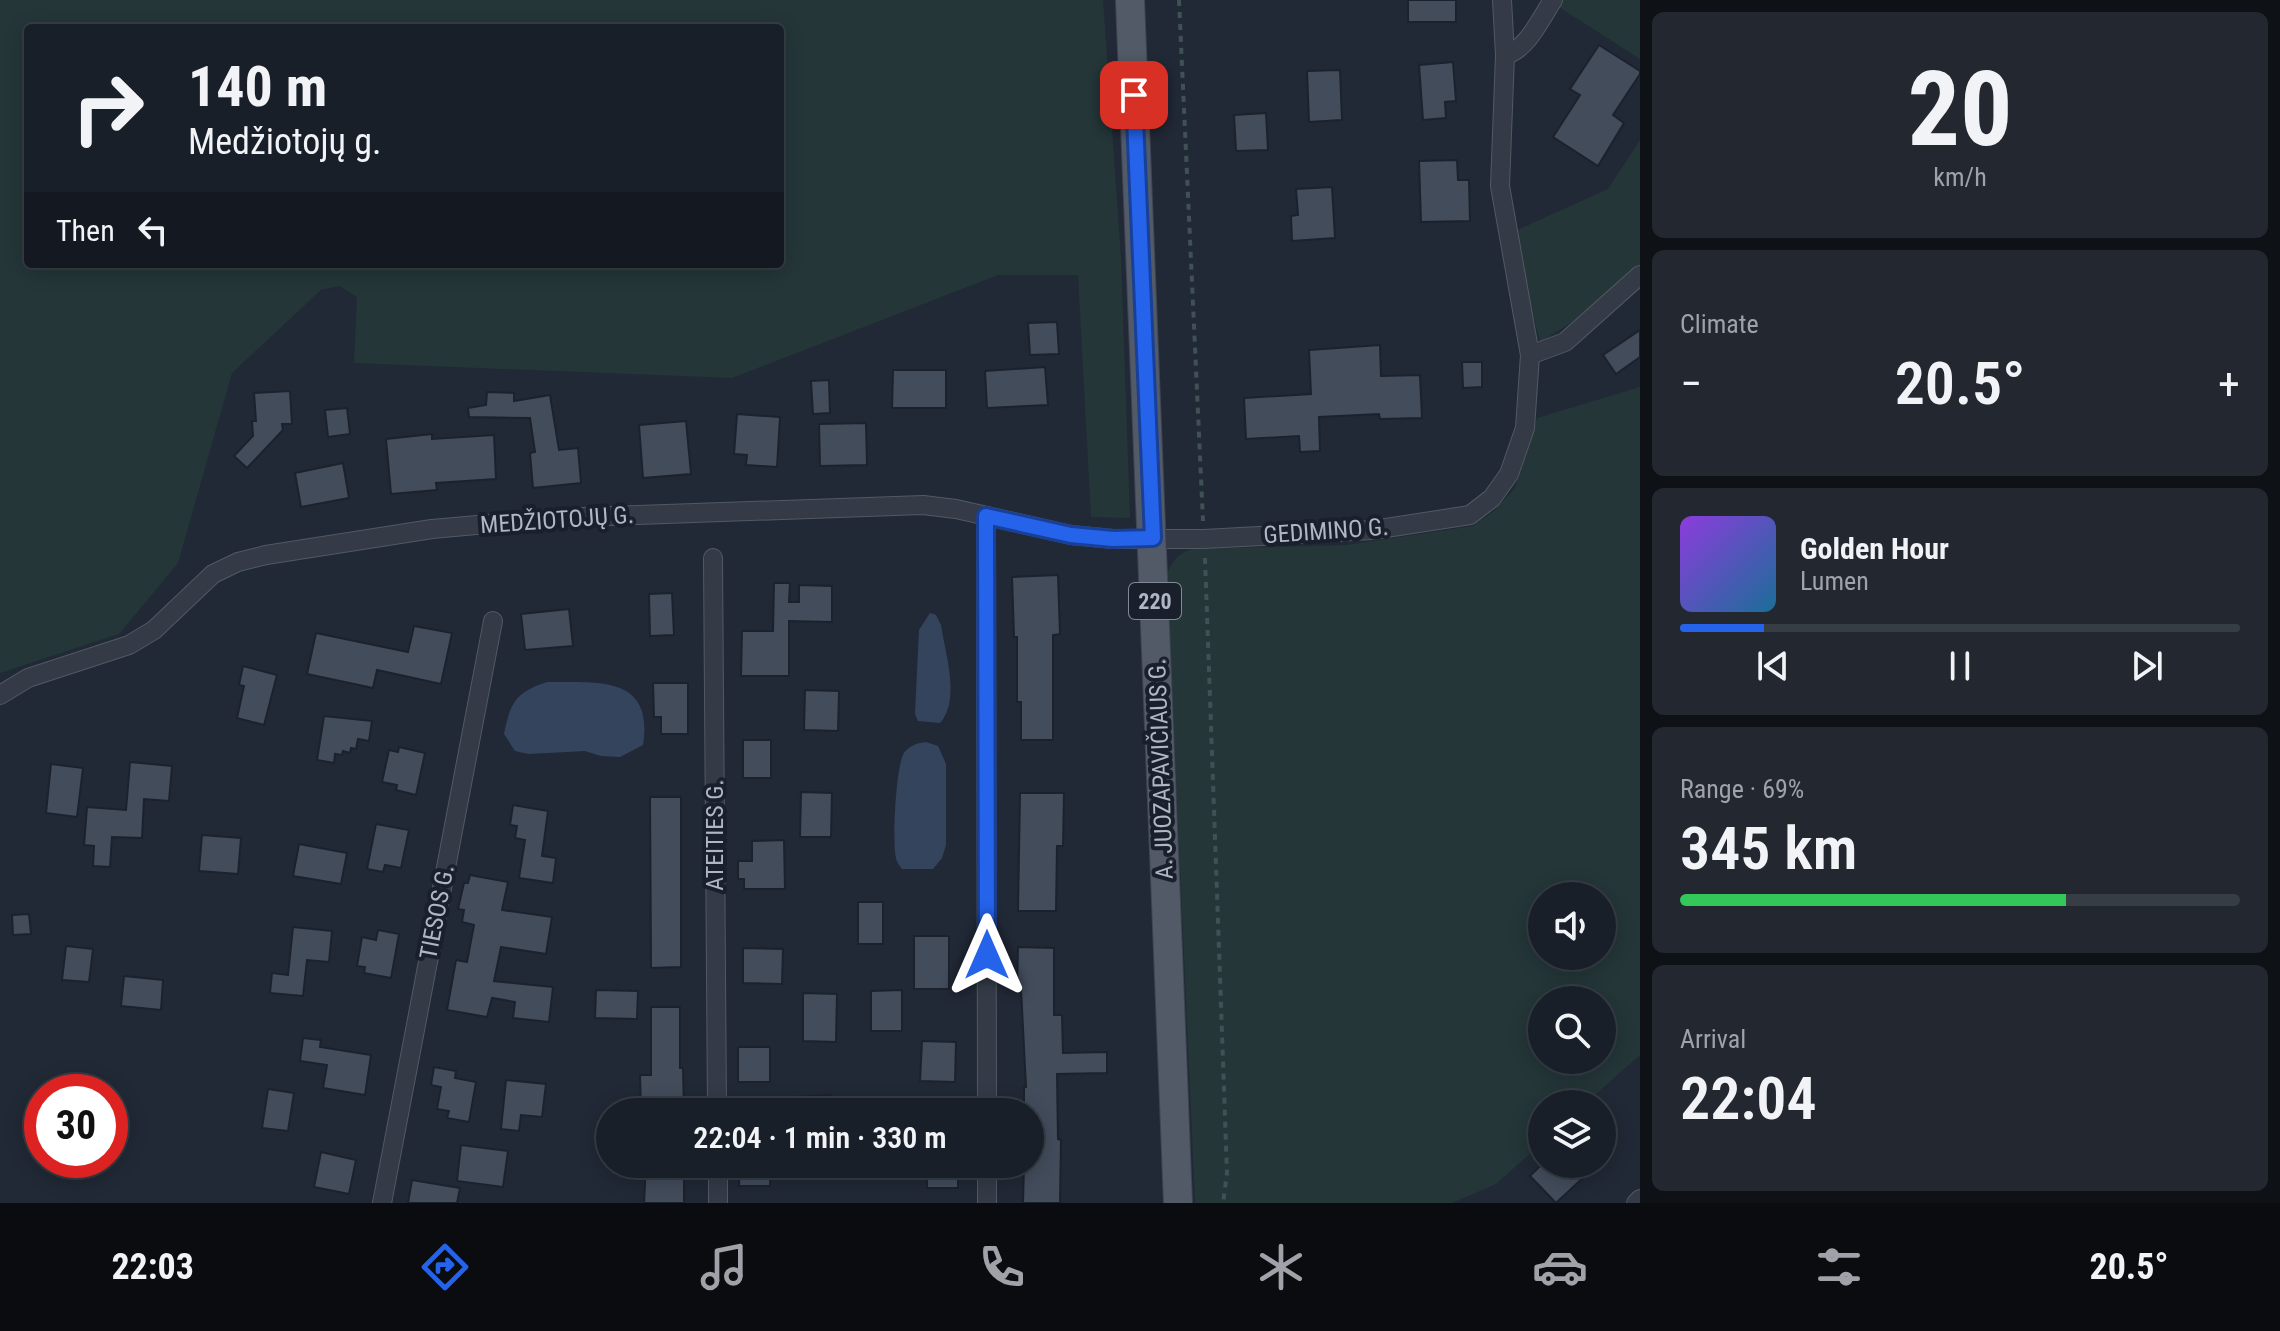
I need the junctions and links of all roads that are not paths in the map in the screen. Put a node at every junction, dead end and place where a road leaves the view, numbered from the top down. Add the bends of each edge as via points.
1 (1130, 0) edge
2 (1502, 0) edge
3 (1553, 0) edge
4 (1505, 55) junction
5 (1640, 275) edge
6 (1530, 355) junction
7 (986, 516) junction
8 (1153, 538) junction
9 (713, 558) dead end
10 (493, 621) dead end
11 (0, 695) edge
12 (717, 1098) edge
13 (987, 1098) edge
14 (718, 1178) edge
15 (987, 1178) edge
16 (382, 1203) edge
17 (718, 1203) edge
18 (987, 1203) edge
19 (1178, 1203) edge

1 - 8 main road, A. JUOZAPAVIČIAUS G. / 220
2 - 4 street
3 - 4 street via 1521,46
4 - 6 street via 1500,186
5 - 6 street via 1565,342
6 - 8 street, GEDIMINO G. via 1525,428 1509,474 1492,498 1470,515 1373,530
7 - 8 street, MEDŽIOTOJŲ G. via 1071,535
7 - 11 street, MEDŽIOTOJŲ G. via 923,505 554,518 432,529 266,555 213,574 154,630 129,645 28,678
7 - 13 street
8 - 19 main road, A. JUOZAPAVIČIAUS G. / 220
9 - 12 street, ATEITIES G.
10 - 16 street, TIESOS G.
14 - 17 street
15 - 18 street

